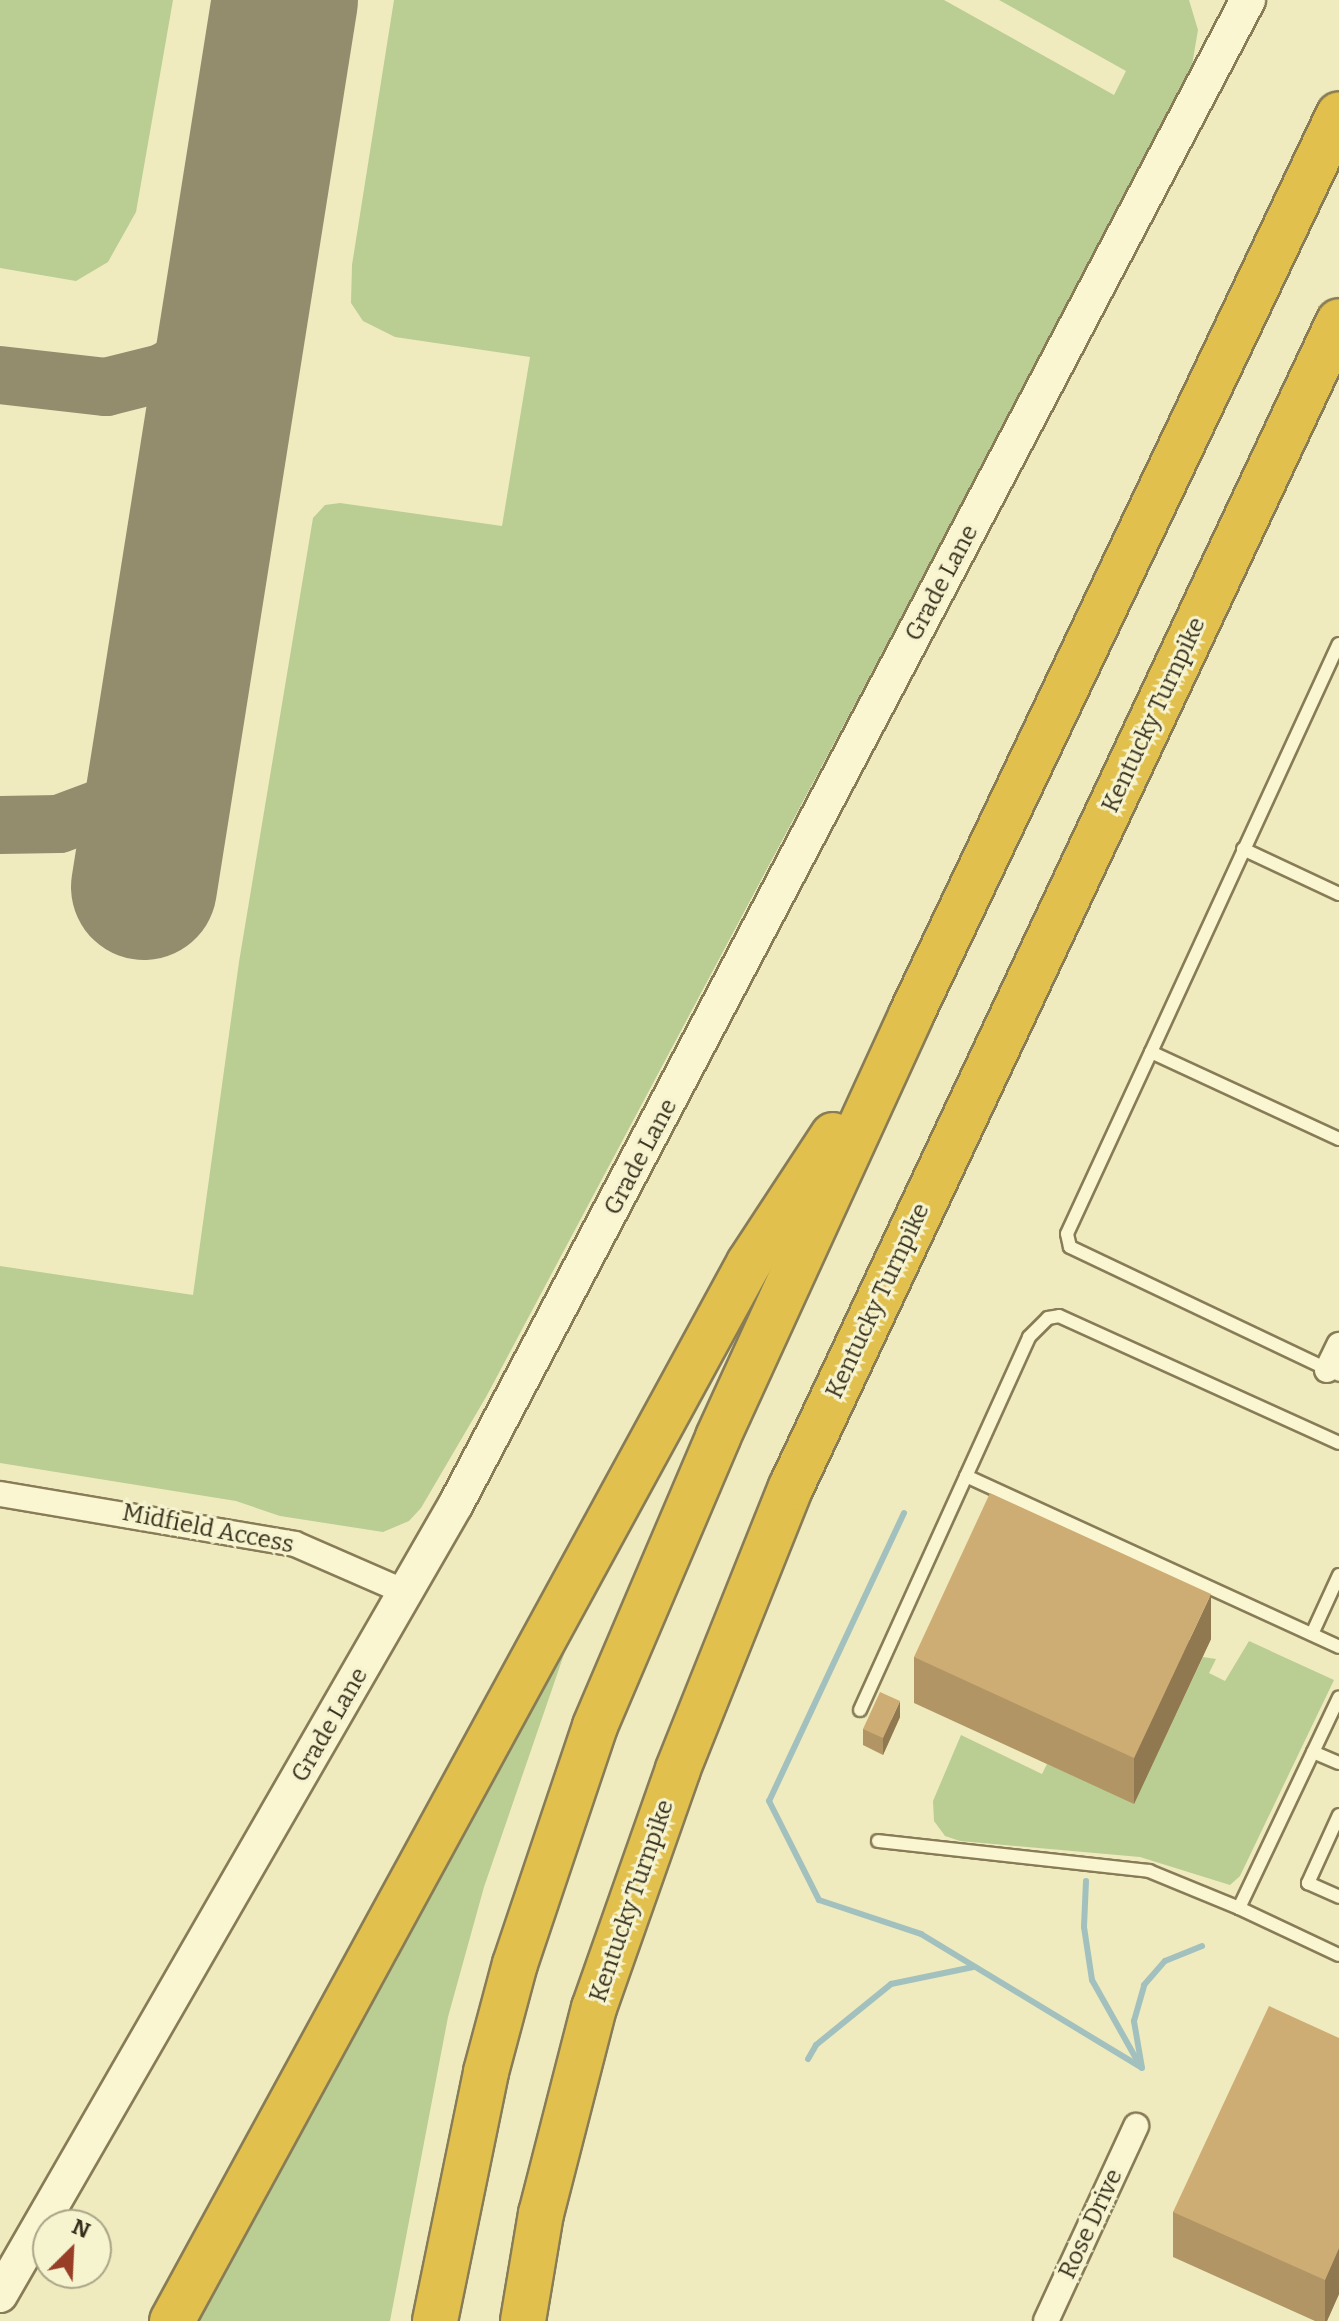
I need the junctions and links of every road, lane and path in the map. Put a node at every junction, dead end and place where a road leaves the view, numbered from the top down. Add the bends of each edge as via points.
1 (1248, 0) edge
2 (1339, 114) edge
3 (1339, 321) edge
4 (1339, 644) edge
5 (1243, 849) junction
6 (1339, 894) edge
7 (911, 1015) junction
8 (1151, 1052) junction
9 (1339, 1139) edge
10 (1339, 1345) edge
11 (1333, 1373) edge
12 (1339, 1443) edge
13 (966, 1476) junction
14 (0, 1494) edge
15 (1339, 1575) edge
16 (407, 1593) junction
17 (1312, 1634) junction
18 (1339, 1647) edge
19 (1339, 1697) edge
20 (860, 1710) dead end
21 (1313, 1752) junction
22 (1339, 1763) edge
23 (1337, 1823) edge
24 (878, 1841) dead end
25 (1339, 1897) edge
26 (1239, 1908) junction
27 (1339, 1955) edge
28 (1136, 2126) dead end
29 (0, 2295) edge
30 (528, 2313) edge
31 (172, 2321) edge
32 (435, 2321) edge
33 (1046, 2321) edge

1 - 16 main road, Grade Lane
2 - 7 highway
3 - 30 highway, Kentucky Turnpike via 791,1487 678,1769 594,2008 565,2112
4 - 5 lane
5 - 6 lane
5 - 8 lane
7 - 31 highway via 749,1263
7 - 32 highway via 654,1583 558,1826 486,2072
8 - 9 lane
8 - 11 lane via 1067,1234 1070,1247
10 - 11 street
12 - 13 lane via 1059,1316 1037,1326 1029,1337
13 - 17 lane
13 - 20 lane
14 - 16 street, Midfield Access via 295,1544
15 - 17 lane
16 - 29 main road, Grade Lane
17 - 18 lane
19 - 21 lane
21 - 22 lane
21 - 26 lane
23 - 25 lane via 1308,1883
24 - 26 lane via 1149,1871
26 - 27 lane
28 - 33 street, Rose Drive

